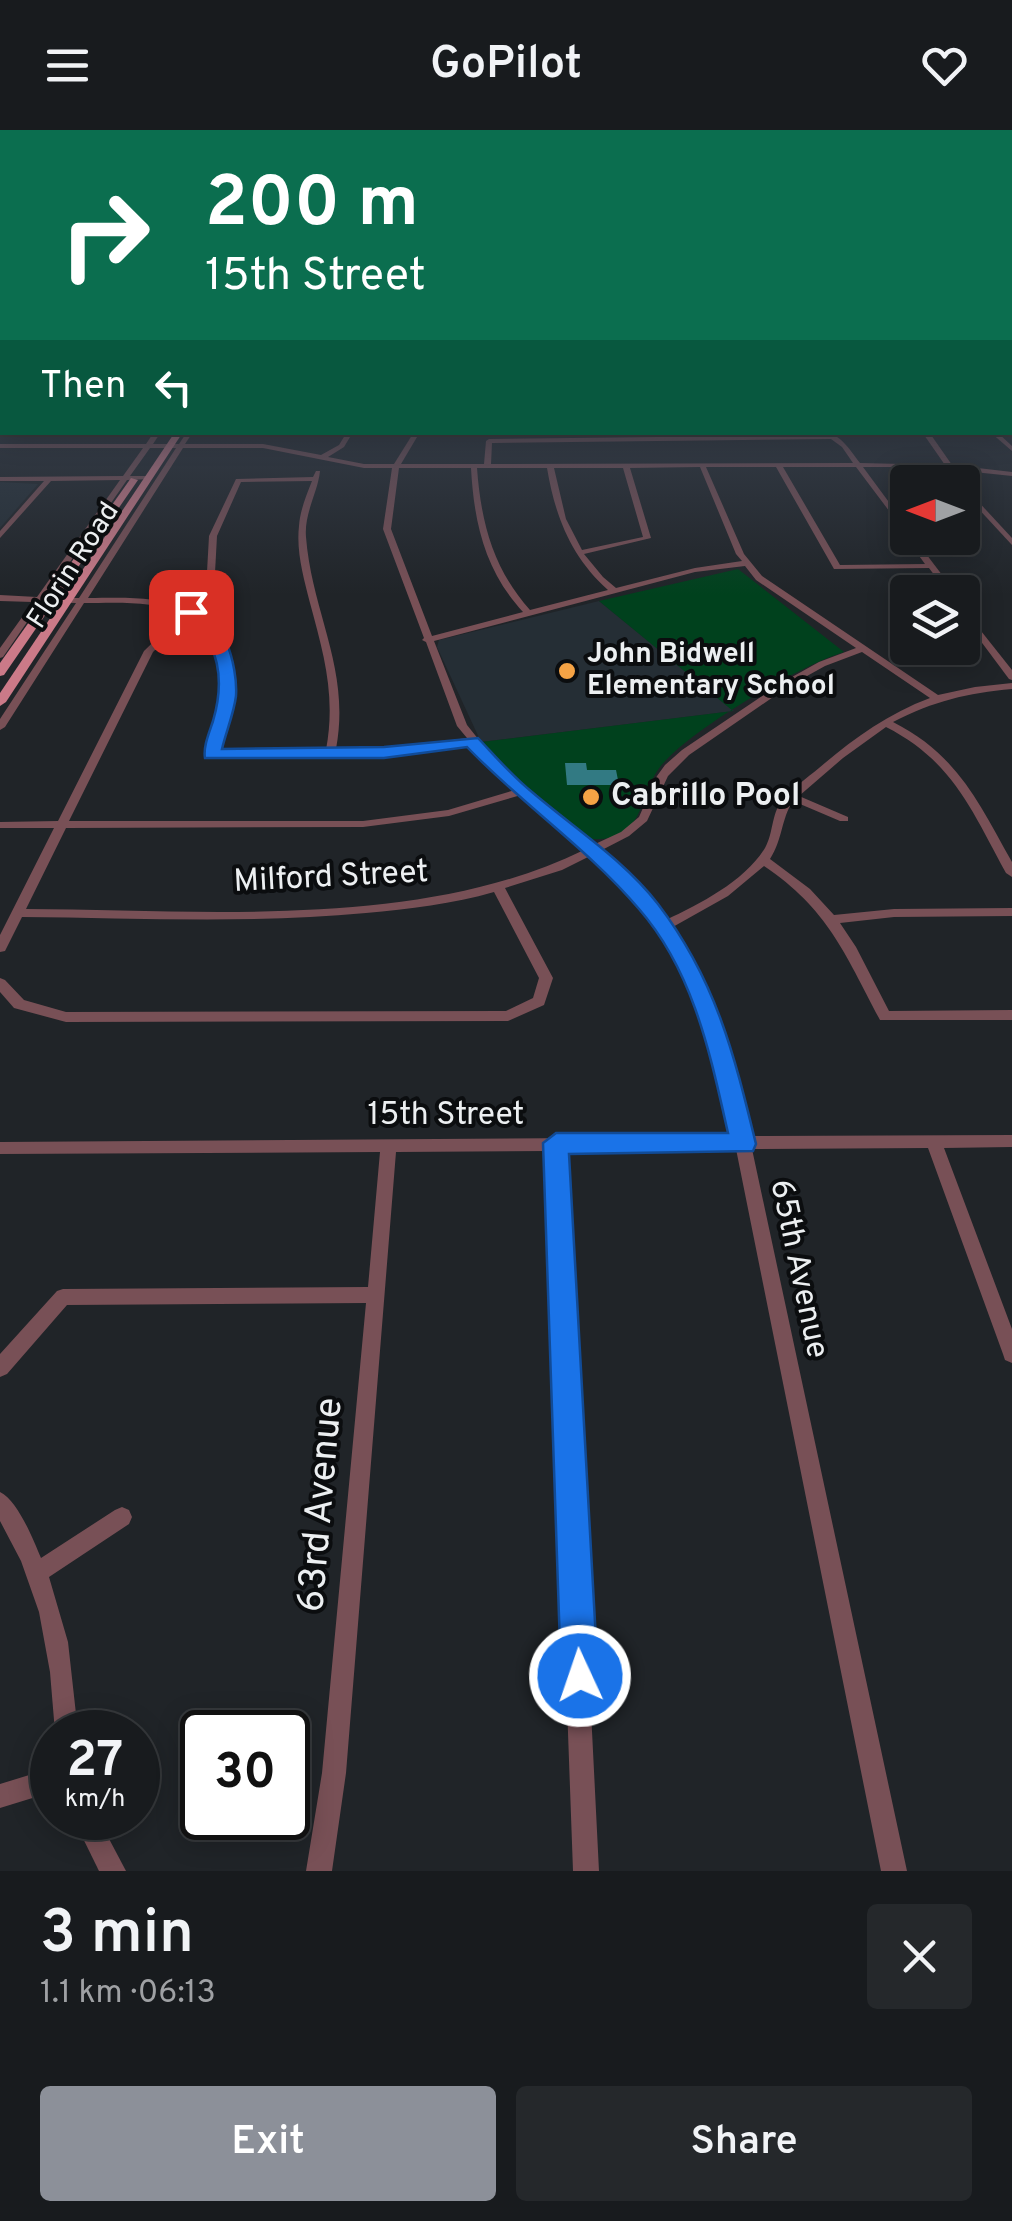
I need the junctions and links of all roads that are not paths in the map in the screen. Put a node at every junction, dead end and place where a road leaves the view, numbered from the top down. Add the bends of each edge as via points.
1 (85, 435) edge
2 (157, 435) edge
3 (164, 435) edge
4 (178, 435) edge
5 (187, 435) edge
6 (260, 435) edge
7 (348, 435) edge
8 (415, 435) edge
9 (830, 435) edge
10 (927, 435) edge
11 (2, 446) edge
12 (76, 446) junction
13 (153, 446) junction
14 (176, 446) junction
15 (254, 446) junction
16 (326, 459) junction
17 (778, 465) junction
18 (856, 465) junction
19 (890, 465) edge
20 (951, 465) edge
21 (396, 466) junction
22 (474, 466) junction
23 (488, 466) junction
24 (550, 466) junction
25 (626, 466) junction
26 (702, 466) junction
27 (980, 470) edge
28 (1012, 474) edge
29 (50, 478) junction
30 (130, 478) junction
31 (149, 478) junction
32 (0, 479) edge
33 (316, 479) junction
34 (980, 506) edge
35 (890, 511) edge
36 (0, 536) edge
37 (1012, 542) edge
38 (580, 552) junction
39 (924, 555) edge
40 (746, 563) junction
41 (932, 566) junction
42 (939, 575) edge
43 (614, 591) junction
44 (0, 598) edge
45 (45, 600) junction
46 (75, 600) junction
47 (191, 612) junction
48 (528, 613) junction
49 (980, 631) edge
50 (428, 640) junction
51 (861, 649) junction
52 (0, 655) edge
53 (1006, 662) edge
54 (0, 672) edge
55 (1012, 677) edge
56 (1012, 686) edge
57 (934, 697) junction
58 (0, 702) edge
59 (884, 722) junction
60 (0, 727) edge
61 (472, 741) junction
62 (330, 754) junction
63 (521, 792) junction
64 (792, 797) junction
65 (844, 820) dead end
66 (0, 825) edge
67 (61, 825) junction
68 (593, 852) junction
69 (762, 859) junction
70 (1012, 872) edge
71 (498, 887) junction
72 (1012, 912) edge
73 (18, 913) junction
74 (834, 919) junction
75 (664, 926) junction
76 (0, 948) edge
77 (0, 983) edge
78 (6, 1004) edge
79 (1012, 1015) edge
80 (1012, 1141) edge
81 (934, 1142) junction
82 (556, 1143) junction
83 (389, 1144) junction
84 (744, 1144) junction
85 (0, 1148) edge
86 (376, 1294) junction
87 (1012, 1354) edge
88 (0, 1368) edge
89 (0, 1502) edge
90 (122, 1517) dead end
91 (38, 1573) junction
92 (65, 1710) edge
93 (30, 1787) edge
94 (0, 1796) edge
95 (97, 1840) edge
96 (113, 1871) edge
97 (319, 1871) edge
98 (586, 1871) edge
99 (894, 1871) edge

1 - 12 street
2 - 13 street, Florin Road
3 - 13 main road, Florin Road
4 - 14 main road, Florin Road
5 - 14 street, Florin Road
6 - 15 street
7 - 16 street
8 - 21 street, 65th Avenue
9 - 18 street
9 - 23 street via 489,440
10 - 20 street
11 - 12 street
12 - 13 street
13 - 14 street
13 - 30 main road, Florin Road
14 - 15 street
14 - 31 main road, Florin Road
14 - 46 street, Florin Road
15 - 16 street
16 - 21 street
16 - 33 street
17 - 18 street
17 - 26 street
17 - 41 street via 837,567
18 - 19 street
18 - 35 street
21 - 22 street
21 - 50 street, 65th Avenue via 389,540
22 - 23 street
22 - 48 street via 483,540
23 - 24 street
24 - 25 street
24 - 38 street via 557,510
25 - 26 street
25 - 38 street via 647,538
26 - 40 street
27 - 28 street
29 - 30 street
29 - 32 street
29 - 36 street
30 - 31 street
30 - 45 main road, Florin Road
31 - 46 main road, Florin Road
33 - 47 street via 238,480 213,536 210,591
33 - 62 street via 302,532 339,702
34 - 37 street
38 - 43 street
39 - 41 street
40 - 43 street
40 - 51 street via 784,599
41 - 42 street
43 - 48 street
44 - 45 street
45 - 46 street
45 - 52 street, Florin Road
45 - 54 main road, Florin Road
46 - 47 street via 140,601
46 - 58 main road, Florin Road
46 - 60 street, Florin Road
47 - 62 street via 212,629 228,668 228,698 212,754
47 - 67 street via 148,651
48 - 50 street
49 - 53 street
50 - 61 street, 65th Avenue
51 - 57 street
51 - 68 street, Milford Street via 789,680 682,756 664,774 645,819
53 - 55 street
56 - 57 street
57 - 59 street
59 - 64 street
59 - 70 street via 920,738 949,764
61 - 62 street
61 - 63 street, 65th Avenue
63 - 67 street via 396,822
63 - 68 street, 65th Avenue
64 - 65 street
64 - 69 street
66 - 67 street
67 - 73 street
68 - 71 street, Milford Street
68 - 75 street, 65th Avenue
69 - 74 street via 804,886
69 - 75 street via 710,903
71 - 73 street, Milford Street via 362,910
71 - 78 street via 546,978 539,1001 519,1014 66,1017
72 - 74 street
73 - 76 street
74 - 79 street via 886,1016
75 - 84 street, 65th Avenue via 715,1026
77 - 78 street
80 - 81 street, 15th Street
81 - 84 street, 15th Street
81 - 87 street
82 - 83 street, 15th Street
82 - 84 street, 15th Street
82 - 98 street
83 - 85 street, 15th Street
83 - 86 street, 63rd Avenue
84 - 99 street, 65th Avenue
86 - 88 street via 63,1296
86 - 97 street, 63rd Avenue via 334,1773
89 - 91 street
90 - 91 street
91 - 92 street via 60,1657
93 - 94 street
95 - 96 street

